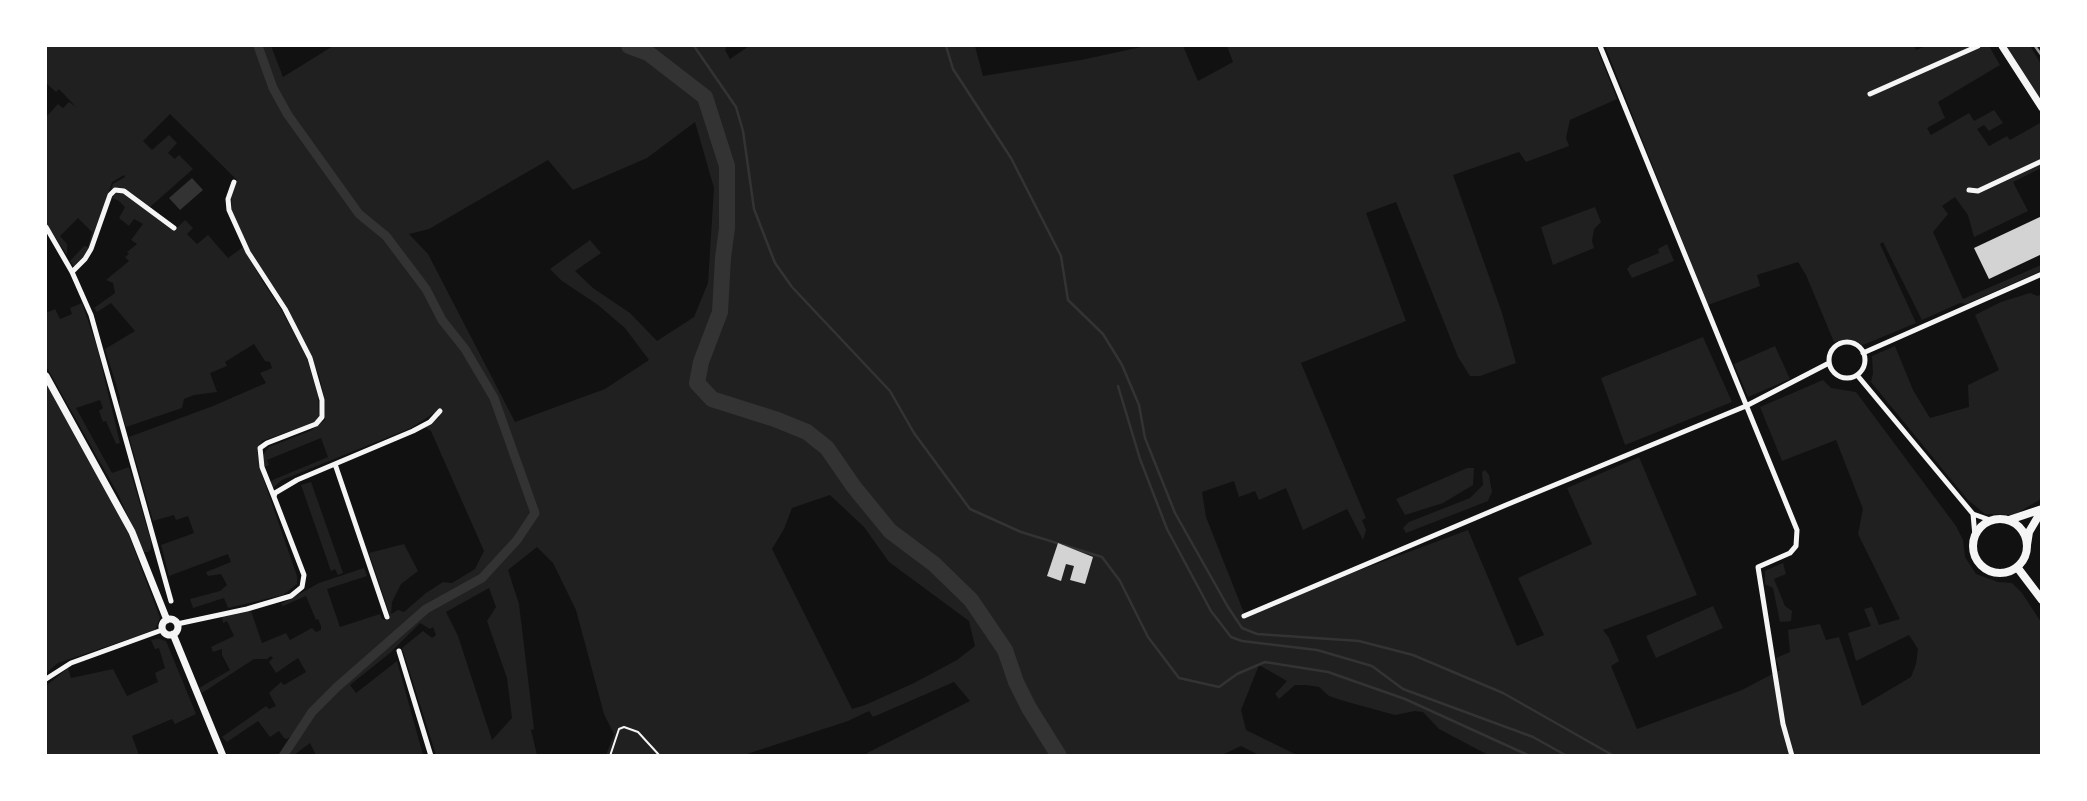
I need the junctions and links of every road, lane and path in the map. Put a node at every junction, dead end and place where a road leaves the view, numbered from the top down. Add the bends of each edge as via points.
1 (1600, 46) edge
2 (1978, 46) edge
3 (2001, 46) edge
4 (1870, 94) dead end
5 (2042, 108) edge
6 (2042, 161) edge
7 (234, 182) dead end
8 (1969, 190) dead end
9 (46, 227) edge
10 (174, 228) dead end
11 (72, 272) junction
12 (2042, 274) edge
13 (1863, 353) junction
14 (1829, 363) junction
15 (1857, 375) junction
16 (46, 376) edge
17 (1746, 406) junction
18 (440, 411) dead end
19 (335, 464) junction
20 (274, 497) junction
21 (2042, 510) edge
22 (1973, 514) junction
23 (1990, 520) junction
24 (2009, 520) junction
25 (1975, 536) junction
26 (2027, 545) junction
27 (156, 552) junction
28 (143, 564) junction
29 (2017, 567) junction
30 (2042, 600) edge
31 (171, 601) dead end
32 (1244, 616) dead end
33 (387, 617) dead end
34 (167, 620) junction
35 (177, 624) junction
36 (162, 630) junction
37 (173, 634) junction
38 (399, 651) dead end
39 (46, 679) edge
40 (223, 755) edge
41 (431, 755) edge
42 (610, 755) edge
43 (660, 755) edge
44 (1792, 755) edge

1 - 17 street
2 - 4 street
3 - 5 main road
6 - 8 street via 1978,191
7 - 20 street via 228,198 233,219 310,358 322,400 322,420 260,448
9 - 11 street
10 - 11 street via 124,191 115,190 91,249
11 - 27 street via 91,315
12 - 13 street
13 - 14 street via 1856,344 1844,342 1834,348
13 - 15 street via 1864,367
14 - 15 street via 1838,376
14 - 17 street
15 - 22 street
16 - 28 main road via 114,496
17 - 32 street
17 - 44 street via 1797,530 1796,546 1790,553 1758,567
18 - 19 street via 413,431
19 - 20 street via 279,489
19 - 33 street
20 - 35 street via 304,575 302,587 279,600
21 - 24 main road
21 - 26 main road
22 - 23 street
22 - 25 street
23 - 24 main road
23 - 25 main road
24 - 26 main road via 2022,530
25 - 29 main road via 1974,553 1983,568 2000,573
26 - 29 main road
27 - 28 street
27 - 31 street
28 - 34 main road
29 - 30 main road
34 - 35 main road
34 - 36 main road
35 - 37 main road
36 - 37 main road
36 - 39 street via 71,663
37 - 40 main road
38 - 41 street
42 - 43 path via 619,729 624,727 638,732

